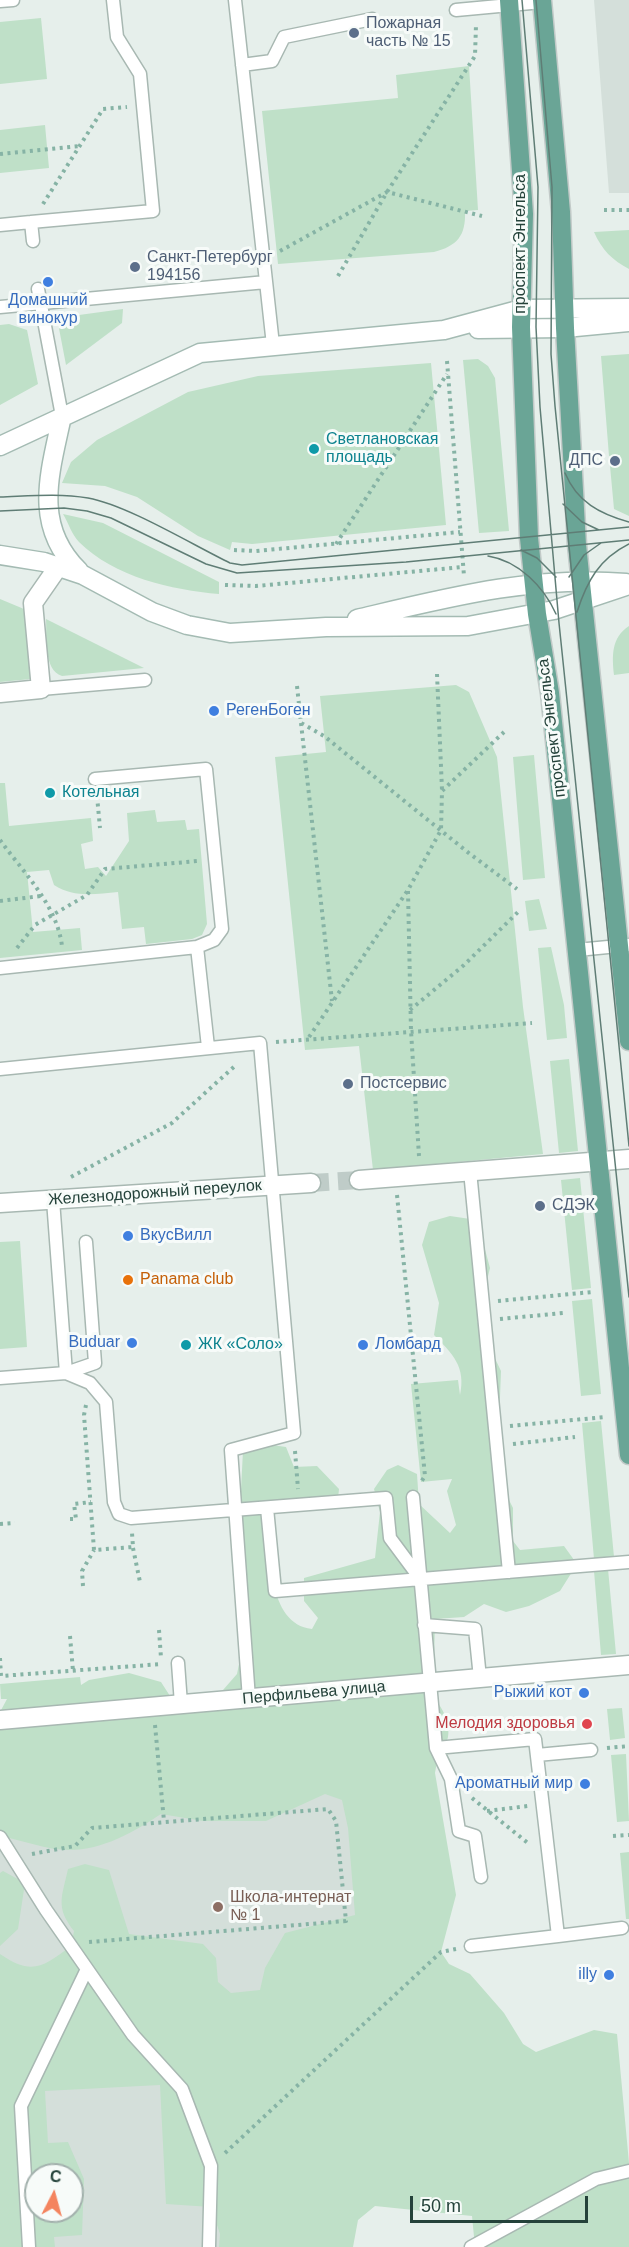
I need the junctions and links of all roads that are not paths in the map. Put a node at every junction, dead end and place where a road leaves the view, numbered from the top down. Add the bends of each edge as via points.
1 (13, 0) edge
2 (113, 0) edge
3 (235, 0) edge
4 (0, 1) edge
5 (542, 1) edge
6 (509, 2) edge
7 (456, 10) dead end
8 (372, 19) dead end
9 (242, 65) junction
10 (31, 222) junction
11 (0, 225) edge
12 (33, 240) dead end
13 (267, 282) junction
14 (38, 289) dead end
15 (39, 303) junction
16 (0, 307) edge
17 (564, 308) junction
18 (629, 308) edge
19 (522, 318) junction
20 (629, 322) edge
21 (565, 328) junction
22 (273, 345) junction
23 (62, 416) junction
24 (0, 446) edge
25 (0, 555) edge
26 (58, 567) junction
27 (83, 575) junction
28 (581, 580) junction
29 (533, 584) junction
30 (629, 584) edge
31 (583, 600) junction
32 (537, 614) junction
33 (326, 627) junction
34 (145, 680) dead end
35 (41, 689) junction
36 (0, 693) edge
37 (95, 779) road end
38 (624, 945) edge
39 (197, 947) junction
40 (577, 950) junction
41 (1, 968) edge
42 (629, 1041) edge
43 (208, 1047) junction
44 (0, 1069) edge
45 (629, 1159) edge
46 (600, 1161) junction
47 (470, 1171) junction
48 (358, 1180) tunnel mouth
49 (311, 1184) tunnel mouth
50 (271, 1186) junction
51 (53, 1200) junction
52 (0, 1203) edge
53 (86, 1242) dead end
54 (623, 1339) edge
55 (66, 1373) junction
56 (0, 1378) edge
57 (629, 1455) edge
58 (413, 1497) road end
59 (267, 1508) junction
60 (233, 1510) junction
61 (629, 1562) edge
62 (509, 1572) junction
63 (420, 1578) junction
64 (424, 1625) junction
65 (178, 1663) road end
66 (629, 1665) edge
67 (480, 1678) junction
68 (429, 1683) junction
69 (249, 1698) junction
70 (181, 1704) junction
71 (0, 1720) edge
72 (436, 1749) junction
73 (591, 1750) dead end
74 (537, 1755) junction
75 (0, 1837) edge
76 (14, 1858) junction
77 (0, 1860) edge
78 (481, 1877) dead end
79 (622, 1928) dead end
80 (558, 1936) junction
81 (471, 1946) road end
82 (87, 1969) junction
83 (629, 2171) edge
84 (29, 2247) edge
85 (208, 2247) edge
86 (471, 2247) edge

1 - 4 lane
2 - 10 lane via 117,37 140,74 153,211
3 - 9 lane
5 - 6 lane
5 - 17 main road via 561,212
6 - 7 lane
6 - 19 main road, проспект Энгельса via 524,214
8 - 9 lane via 284,38 272,61
9 - 13 lane
10 - 11 lane
10 - 12 lane
13 - 15 lane
13 - 22 lane
14 - 15 lane
15 - 16 lane
15 - 23 lane
17 - 18 main road
17 - 19 main road
17 - 21 main road
19 - 21 main road
19 - 22 main road via 444,330
19 - 29 main road, проспект Энгельса
20 - 21 main road
21 - 28 main road
22 - 23 main road via 200,353
23 - 24 main road
23 - 27 main road via 47,508 64,557
25 - 26 main road
26 - 27 main road
26 - 35 main road via 33,603
27 - 33 main road via 152,612 187,625 230,633
28 - 29 main road
28 - 30 main road
28 - 31 main road
29 - 32 main road, проспект Энгельса
29 - 33 main road via 465,594
30 - 31 main road
31 - 32 main road
31 - 38 main road
32 - 33 main road via 468,626
32 - 40 main road, проспект Энгельса via 550,693
34 - 35 lane
35 - 36 main road
37 - 39 lane via 206,769 222,929 214,940
38 - 40 lane
38 - 42 main road
39 - 41 lane
39 - 43 lane
40 - 46 main road, проспект Энгельса
43 - 44 lane
43 - 50 lane via 260,1043
45 - 46 main road
46 - 47 main road
46 - 54 main road, проспект Энгельса
47 - 48 main road
47 - 62 lane
49 - 50 main road, Железнодорожный переулок
50 - 51 main road, Железнодорожный переулок
50 - 60 lane via 294,1433 231,1450
51 - 52 main road, Железнодорожный переулок
51 - 55 lane
53 - 55 lane via 96,1363
54 - 57 main road, проспект Энгельса
55 - 56 lane
55 - 60 lane via 90,1383 106,1402 114,1502 119,1514 131,1518
58 - 63 lane
59 - 60 lane
59 - 63 lane via 386,1498 390,1538
59 - 63 lane via 274,1591
60 - 69 lane
61 - 62 lane
62 - 63 lane
63 - 64 lane
64 - 67 lane via 475,1629
64 - 68 lane
65 - 70 lane
66 - 67 main road, Перфильева улица
67 - 68 main road, Перфильева улица
68 - 69 main road, Перфильева улица
68 - 72 lane
69 - 70 main road, Перфильева улица
70 - 71 main road, Перфильева улица
72 - 74 lane via 535,1738
72 - 78 lane via 452,1779 459,1831 475,1836
73 - 74 lane
74 - 80 lane
75 - 76 lane
76 - 77 lane
76 - 82 lane
79 - 80 lane
80 - 81 lane
82 - 84 lane via 21,2106
82 - 85 lane via 133,2035 182,2089 211,2166
83 - 86 lane via 596,2179

